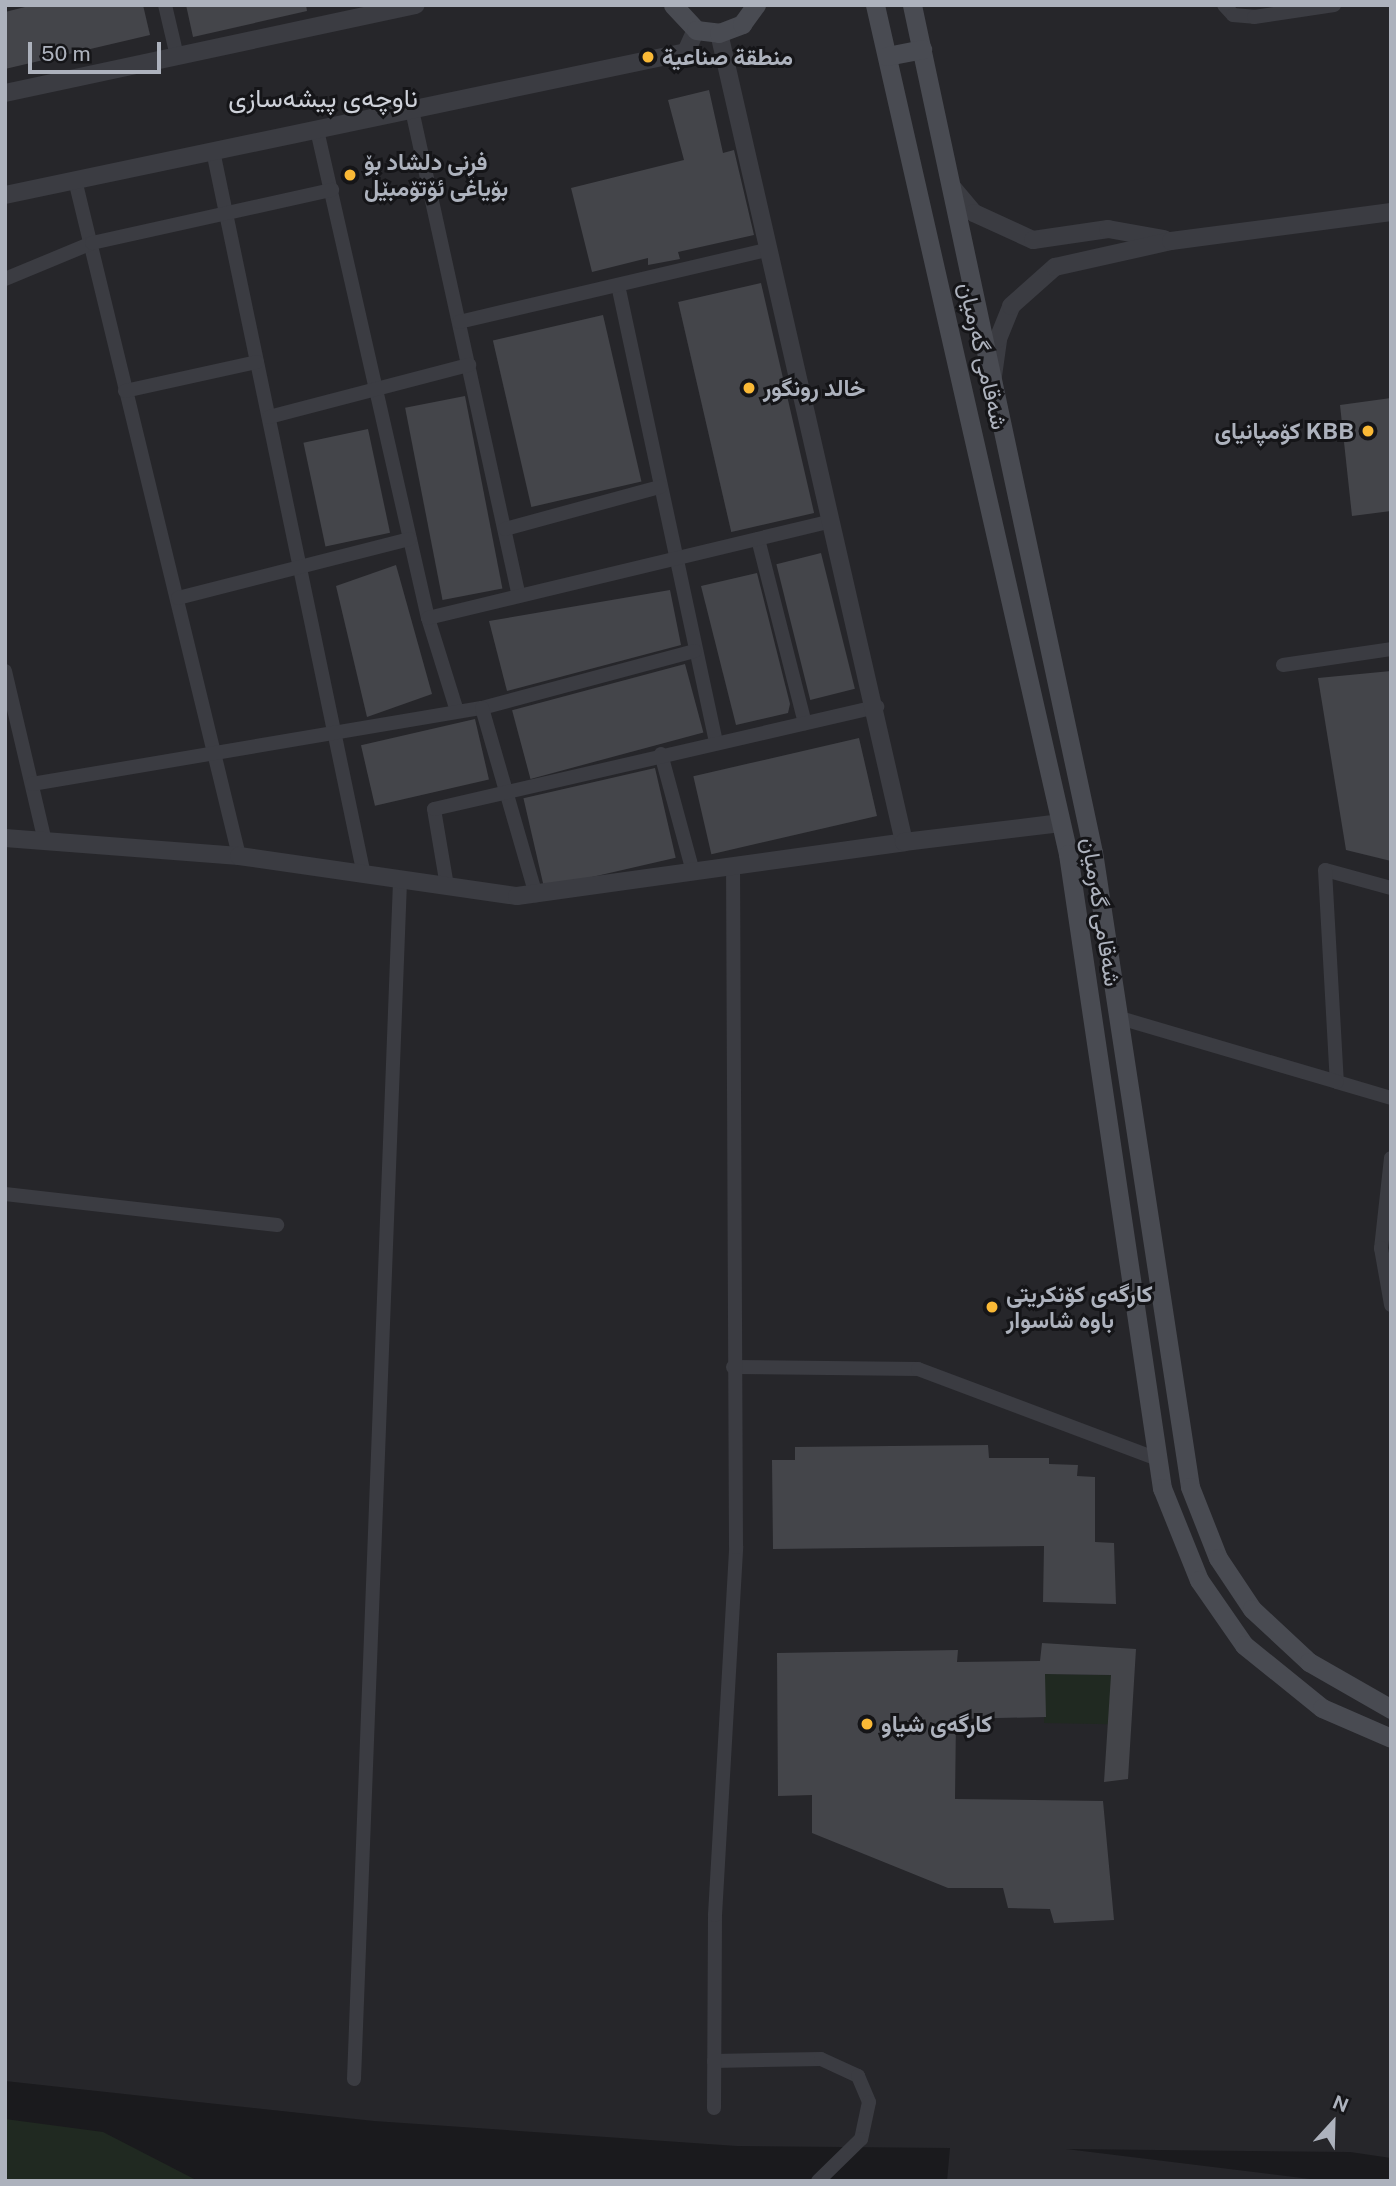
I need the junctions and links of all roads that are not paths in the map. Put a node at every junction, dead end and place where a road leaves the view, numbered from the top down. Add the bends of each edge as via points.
1 (166, 5) edge
2 (416, 5) edge
3 (673, 5) edge
4 (755, 5) edge
5 (875, 5) edge
6 (912, 5) edge
7 (1224, 5) edge
8 (1334, 5) edge
9 (378, 9) edge
10 (696, 30) junction
11 (719, 33) junction
12 (922, 49) junction
13 (177, 56) junction
14 (887, 56) junction
15 (5, 93) edge
16 (411, 110) junction
17 (317, 130) junction
18 (214, 151) junction
19 (75, 180) junction
20 (952, 187) junction
21 (332, 190) junction
22 (5, 195) edge
23 (1391, 212) edge
24 (226, 214) junction
25 (1171, 241) junction
26 (92, 243) junction
27 (767, 250) junction
28 (5, 279) edge
29 (618, 285) junction
30 (459, 322) junction
31 (257, 362) junction
32 (469, 365) junction
33 (993, 376) junction
34 (376, 389) junction
35 (125, 391) junction
36 (269, 417) junction
37 (660, 487) junction
38 (827, 522) junction
39 (505, 529) junction
40 (410, 539) junction
41 (758, 539) junction
42 (674, 558) junction
43 (300, 566) junction
44 (519, 595) junction
45 (178, 598) junction
46 (1040, 598) junction
47 (1010, 604) junction
48 (428, 618) junction
49 (1391, 649) edge
50 (695, 651) junction
51 (1283, 664) dead end
52 (5, 671) edge
53 (877, 707) junction
54 (482, 708) junction
55 (457, 711) junction
56 (805, 723) junction
57 (340, 735) junction
58 (716, 742) junction
59 (661, 754) junction
60 (217, 755) junction
61 (32, 784) junction
62 (506, 789) junction
63 (1061, 823) junction
64 (5, 838) edge
65 (45, 841) junction
66 (904, 842) junction
67 (239, 856) junction
68 (733, 865) junction
69 (693, 872) junction
70 (364, 875) junction
71 (400, 880) junction
72 (447, 886) junction
73 (1391, 888) edge
74 (536, 894) junction
75 (1120, 1018) junction
76 (1336, 1082) junction
77 (1391, 1098) edge
78 (1391, 1158) edge
79 (5, 1194) edge
80 (277, 1225) dead end
81 (1391, 1305) edge
82 (733, 1367) junction
83 (1155, 1458) junction
84 (1391, 1709) edge
85 (1391, 1738) edge
86 (714, 2061) junction
87 (354, 2079) dead end
88 (714, 2108) dead end
89 (820, 2180) edge

1 - 13 street
2 - 9 street
3 - 10 main road
4 - 11 main road via 741,24
5 - 14 main road, شەقامی گەرمیان
6 - 12 main road, شەقامی گەرمیان
7 - 8 street via 1233,15 1254,17
9 - 13 street
10 - 11 main road
10 - 16 street via 686,52
11 - 27 street
12 - 14 main road
12 - 20 main road, شەقامی گەرمیان
13 - 15 street
14 - 47 main road, شەقامی گەرمیان via 963,374
16 - 17 street
16 - 30 street
17 - 18 street
17 - 21 street
18 - 19 street
18 - 24 street
19 - 22 street
19 - 26 street
20 - 25 street via 974,213 1033,240 1108,229
20 - 33 main road, شەقامی گەرمیان
21 - 24 street
21 - 34 street
23 - 25 street
24 - 26 street
24 - 31 street
25 - 33 street via 1074,261 1040,278 1004,319
26 - 28 street
26 - 35 street
27 - 29 street
27 - 38 street
29 - 30 street
29 - 37 street
30 - 32 street
31 - 35 street
31 - 36 street
32 - 34 street
32 - 39 street
33 - 46 main road, شەقامی گەرمیان
34 - 36 street
34 - 40 street
35 - 45 street
36 - 43 street
37 - 39 street
37 - 42 street
38 - 41 street
38 - 53 street
39 - 44 street
40 - 43 street
40 - 48 street
41 - 42 street
41 - 56 street
42 - 44 street
42 - 50 street
43 - 45 street
43 - 57 street
44 - 48 street
45 - 60 street
46 - 47 main road
46 - 75 main road, شەقامی گەرمیان
47 - 63 main road, شەقامی گەرمیان
48 - 55 street
49 - 51 street
50 - 54 street
50 - 58 street
52 - 61 street
53 - 56 street
53 - 66 street
54 - 55 street
54 - 62 street
55 - 57 street
56 - 58 street
57 - 60 street
57 - 70 street
58 - 59 street
59 - 62 street
59 - 69 street
60 - 61 street
60 - 67 street
61 - 65 street
62 - 72 street via 434,809
62 - 74 street
63 - 66 street
63 - 83 main road, شەقامی گەرمیان
64 - 65 street
65 - 67 street
66 - 68 street
67 - 70 street
68 - 69 street
68 - 82 street
69 - 74 street
70 - 71 street
71 - 72 street
71 - 87 street
72 - 74 street
73 - 76 street via 1325,870
75 - 76 street
75 - 84 main road, شەقامی گەرمیان via 1184,1462 1208,1536 1239,1594 1268,1626 1334,1679
76 - 77 street
78 - 81 street via 1381,1248
79 - 80 street
82 - 83 street via 918,1370
82 - 86 street via 736,1547
83 - 85 main road, شەقامی گەرمیان via 1199,1580 1244,1645 1322,1708
86 - 88 street
86 - 89 street via 821,2059 858,2076 869,2102 864,2130

